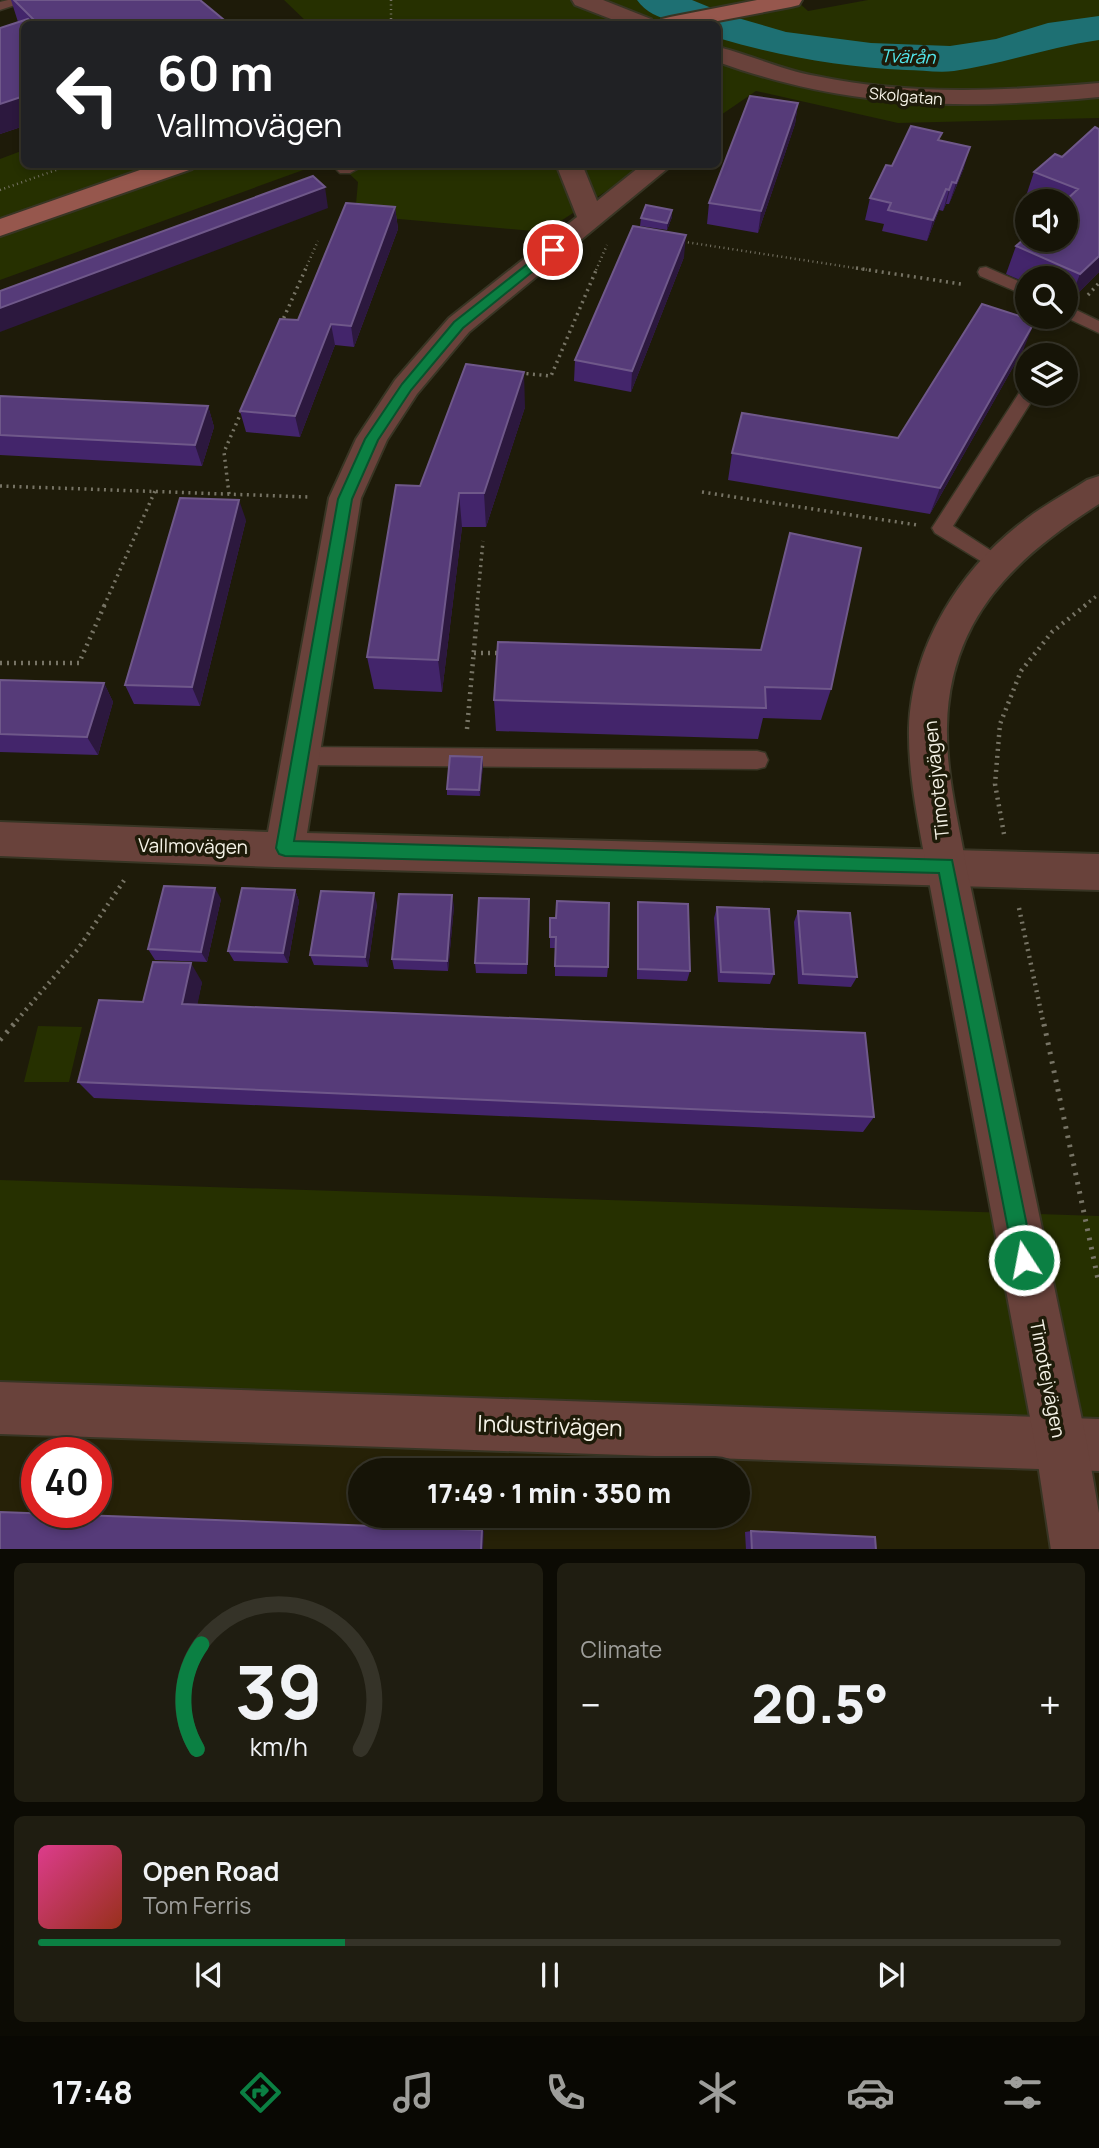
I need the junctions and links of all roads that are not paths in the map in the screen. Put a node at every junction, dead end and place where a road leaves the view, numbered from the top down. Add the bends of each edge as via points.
1 (23, 0) edge
2 (583, 0) edge
3 (791, 0) edge
4 (0, 6) edge
5 (636, 21) edge
6 (684, 21) edge
7 (721, 55) edge
8 (1099, 90) edge
9 (172, 168) edge
10 (571, 168) edge
11 (656, 168) edge
12 (602, 225) junction
13 (0, 228) edge
14 (986, 272) road end
15 (1015, 285) edge
16 (1078, 317) edge
17 (1099, 328) edge
18 (1019, 406) edge
19 (1099, 488) edge
20 (997, 564) junction
21 (301, 757) junction
22 (757, 760) dead end
23 (0, 839) edge
24 (285, 848) junction
25 (946, 865) junction
26 (1099, 872) edge
27 (0, 1408) edge
28 (1080, 1445) edge
29 (1078, 1549) edge

1 - 4 lane
2 - 5 street
3 - 6 main road
7 - 8 street, Skolgatan via 802,83 896,97 981,100
9 - 13 main road
10 - 12 street
11 - 12 street
12 - 21 street via 458,325 406,387 372,439 345,499
14 - 15 lane
16 - 17 lane
18 - 20 lane via 942,528
19 - 20 street, Timotejvägen via 1036,529
20 - 25 street, Timotejvägen via 967,603 932,676 928,728
21 - 22 lane
21 - 24 street
23 - 24 street, Vallmovägen
24 - 25 street, Vallmovägen
25 - 26 street, Vallmovägen
25 - 28 street, Timotejvägen
27 - 28 street, Industrivägen
28 - 29 street, Timotejvägen

